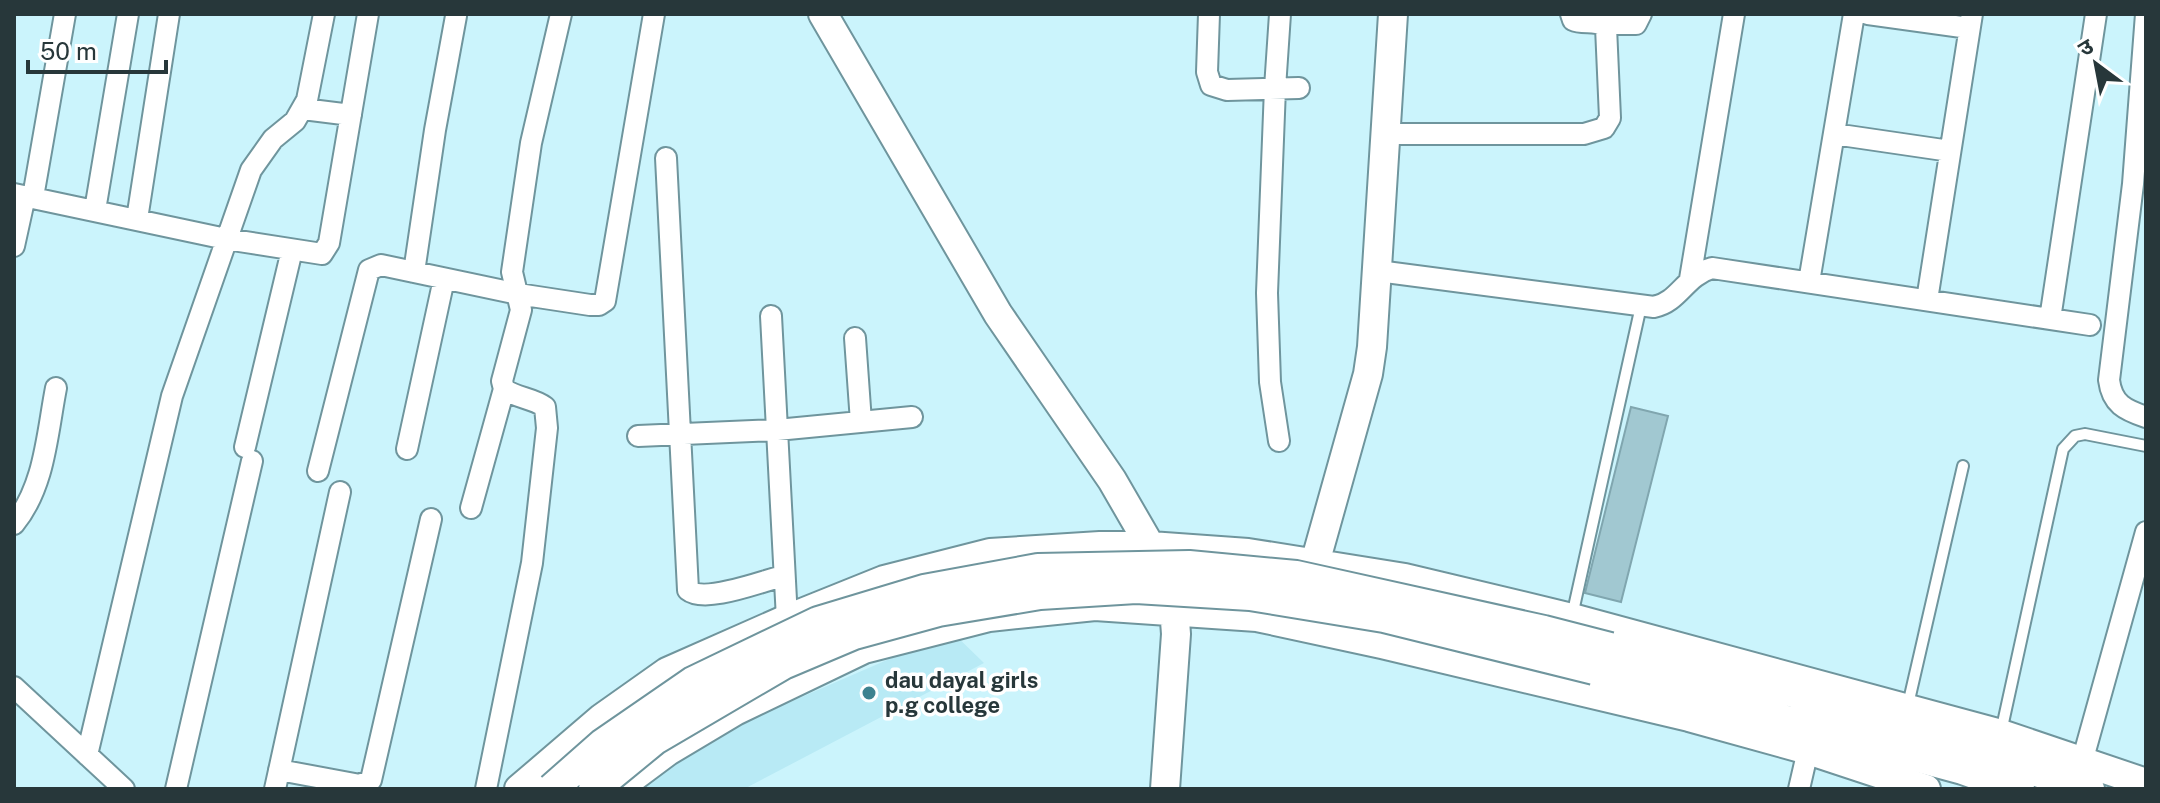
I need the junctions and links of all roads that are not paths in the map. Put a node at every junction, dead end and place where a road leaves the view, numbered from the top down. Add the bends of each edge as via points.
1 (65, 14) edge
2 (128, 14) edge
3 (169, 14) edge
4 (324, 14) edge
5 (368, 14) edge
6 (561, 14) edge
7 (654, 14) edge
8 (823, 14) edge
9 (1209, 14) edge
10 (1280, 14) edge
11 (1393, 14) edge
12 (1571, 14) edge
13 (1641, 14) edge
14 (1734, 14) edge
15 (1854, 14) edge
16 (1868, 14) edge
17 (2096, 14) edge
18 (456, 16) edge
19 (2146, 16) edge
20 (1970, 21) edge
21 (1602, 24) junction
22 (1275, 88) junction
23 (1299, 88) dead end
24 (303, 109) junction
25 (351, 115) junction
26 (1386, 134) junction
27 (1834, 134) junction
28 (1950, 151) junction
29 (666, 158) dead end
30 (24, 196) edge
31 (95, 210) junction
32 (137, 219) junction
33 (226, 239) junction
34 (14, 246) edge
35 (292, 250) junction
36 (1378, 271) junction
37 (414, 272) junction
38 (444, 279) junction
39 (1690, 279) junction
40 (1809, 282) junction
41 (518, 294) junction
42 (1927, 300) junction
43 (1641, 306) junction
44 (771, 316) dead end
45 (2050, 319) junction
46 (2090, 325) dead end
47 (855, 338) dead end
48 (56, 388) dead end
49 (504, 389) junction
50 (912, 417) dead end
51 (2146, 417) edge
52 (861, 422) junction
53 (777, 430) junction
54 (682, 434) junction
55 (638, 436) dead end
56 (1279, 441) dead end
57 (2146, 446) edge
58 (407, 449) dead end
59 (1963, 466) dead end
60 (318, 471) dead end
61 (340, 492) dead end
62 (471, 508) dead end
63 (431, 519) dead end
64 (14, 524) edge
65 (2146, 532) edge
66 (1150, 546) junction
67 (1315, 563) junction
68 (783, 576) junction
69 (1175, 610) junction
70 (1572, 618) junction
71 (787, 619) junction
72 (1602, 658) junction
73 (14, 687) edge
74 (1907, 711) junction
75 (2001, 734) junction
76 (1808, 750) junction
77 (87, 755) junction
78 (2086, 776) edge
79 (277, 779) edge
80 (2146, 783) edge
81 (124, 789) edge
82 (176, 789) edge
83 (486, 789) edge
84 (519, 789) edge
85 (552, 789) edge
86 (594, 789) edge
87 (617, 789) edge
88 (1165, 789) edge
89 (1799, 789) edge
90 (1926, 789) edge
91 (2019, 789) edge

1 - 30 street
2 - 31 street
3 - 32 street
4 - 24 street
5 - 25 street
6 - 41 street via 531,143 512,272
7 - 41 street via 605,301 590,305
8 - 66 main road via 998,314 1112,480
9 - 22 street via 1211,85 1227,90
10 - 22 street
11 - 26 main road
12 - 21 street via 1577,22
13 - 21 street via 1636,24
14 - 39 street
15 - 27 street
16 - 20 street
17 - 45 street
18 - 37 street
19 - 51 street via 2133,184 2109,380 2115,401
20 - 28 street
21 - 26 street via 1607,32 1610,118 1595,133
22 - 23 street
22 - 56 street via 1267,293 1270,382
24 - 25 street
24 - 33 street via 251,170
25 - 35 street via 327,250
26 - 36 main road
27 - 28 street
27 - 40 street
28 - 42 street
29 - 54 street
30 - 31 street
30 - 34 street
31 - 32 street
32 - 33 street
33 - 35 street
33 - 77 street via 172,396
35 - 82 street
36 - 43 street
36 - 67 main road via 1368,374
37 - 38 street
37 - 60 street via 381,265 369,270
38 - 41 street
38 - 58 street
39 - 40 street via 1712,268
39 - 43 street via 1666,305
40 - 42 street
41 - 49 street via 521,310
42 - 45 street
43 - 70 lane
44 - 53 street
45 - 46 street
47 - 52 street
48 - 64 street via 38,483
49 - 62 street
49 - 83 street via 538,402 547,417 532,563
50 - 52 street
52 - 53 street
53 - 54 street
53 - 68 street
54 - 55 street
54 - 68 street via 688,590 707,596
57 - 75 lane via 2085,434 2063,449
59 - 74 lane
61 - 79 street
63 - 79 street via 371,780 360,785
65 - 78 street
66 - 67 main road
66 - 69 main road via 1172,589
66 - 71 main road via 990,553 884,580
67 - 70 main road via 1405,578
68 - 71 street
69 - 76 main road via 1257,617 1382,644
69 - 87 main road via 1095,606 989,617 864,649 735,711
69 - 88 main road
70 - 74 main road
71 - 84 main road via 667,672 602,718
72 - 78 main road via 1794,692 1967,747
72 - 85 main road, bridge via 1544,631 1296,576 1189,566 1038,569 924,590 818,622 693,682 603,744
72 - 86 main road, bridge via 1250,595 1136,588 1040,594 938,611 854,634 783,664 655,739
72 - 91 main road
73 - 77 street
74 - 75 main road
75 - 78 main road
76 - 89 street
76 - 90 main road
77 - 81 street
78 - 80 main road

